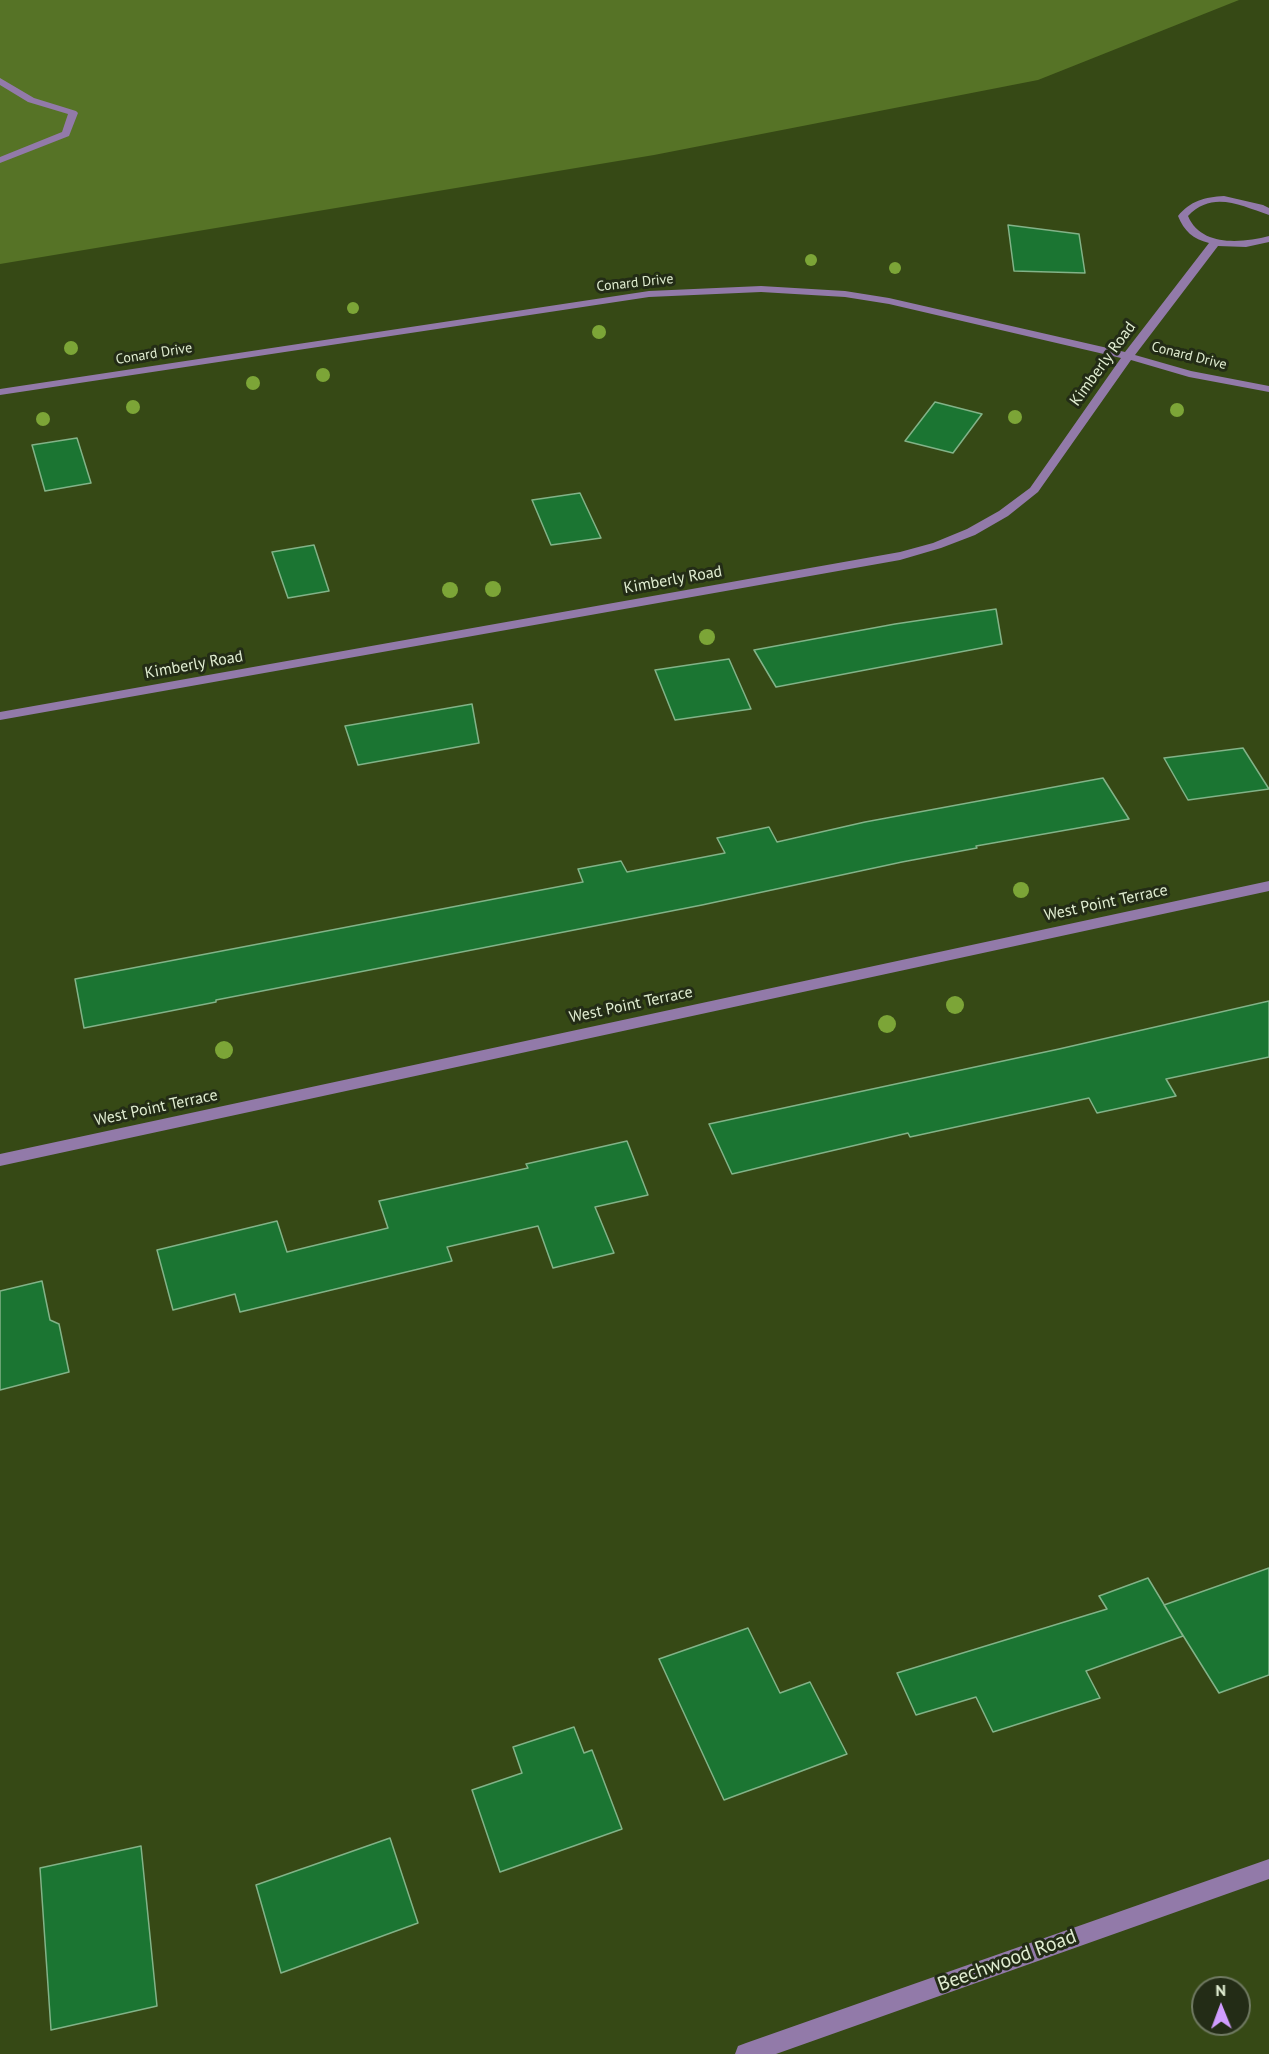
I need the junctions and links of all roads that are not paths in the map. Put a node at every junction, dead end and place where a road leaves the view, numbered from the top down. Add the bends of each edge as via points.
1 (0, 81) edge
2 (0, 160) edge
3 (1269, 212) edge
4 (1269, 239) edge
5 (1215, 242) junction
6 (1128, 356) junction
7 (1269, 389) edge
8 (0, 392) edge
9 (0, 716) edge
10 (1269, 886) edge
11 (0, 1160) edge
12 (1269, 1869) edge
13 (746, 2054) edge

1 - 2 street via 31,100 73,113 66,134
3 - 5 street via 1254,204 1223,200 1187,210 1183,216 1190,231
4 - 5 street via 1244,245
5 - 6 street, Kimberly Road
6 - 7 street, Conard Drive via 1189,374
6 - 8 street, Conard Drive via 889,301 761,289 649,294
6 - 9 street, Kimberly Road via 1034,490 991,523 931,549
10 - 11 street, West Point Terrace
12 - 13 street, Beechwood Road

